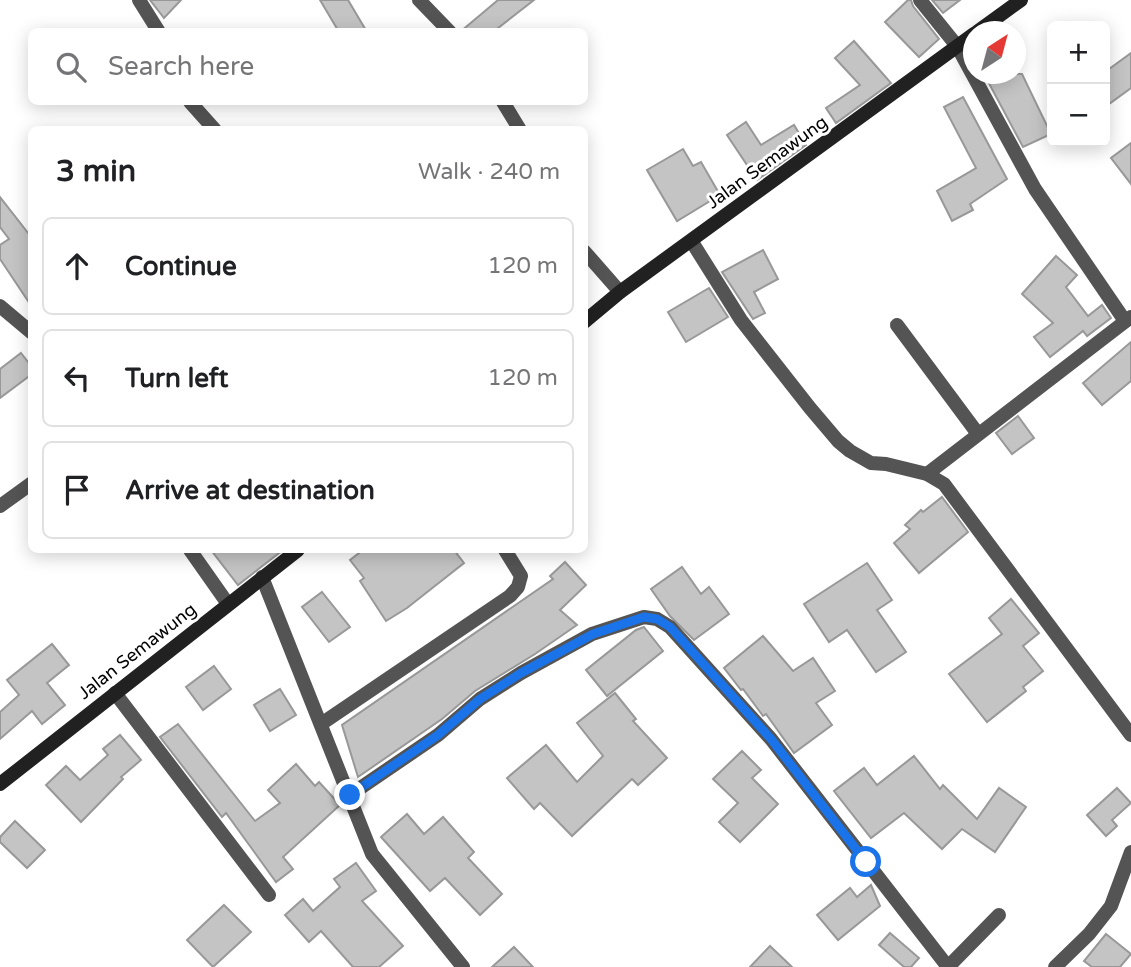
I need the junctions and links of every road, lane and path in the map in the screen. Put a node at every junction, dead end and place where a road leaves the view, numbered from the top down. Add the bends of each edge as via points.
1 (139, 0) edge
2 (419, 0) edge
3 (920, 0) edge
4 (1021, 0) edge
5 (992, 21) edge
6 (156, 28) edge
7 (446, 28) edge
8 (963, 42) edge
9 (957, 46) junction
10 (193, 105) edge
11 (505, 105) edge
12 (211, 126) edge
13 (518, 126) edge
14 (692, 242) junction
15 (588, 256) edge
16 (620, 292) junction
17 (0, 306) edge
18 (588, 319) edge
19 (1128, 319) edge
20 (897, 325) dead end
21 (28, 330) edge
22 (978, 434) junction
23 (927, 474) junction
24 (28, 486) edge
25 (0, 506) edge
26 (192, 553) edge
27 (294, 553) edge
28 (507, 553) edge
29 (262, 577) junction
30 (228, 604) junction
31 (115, 693) junction
32 (321, 724) junction
33 (1131, 735) edge
34 (1, 781) edge
35 (350, 795) junction
36 (1131, 852) edge
37 (270, 895) dead end
38 (999, 915) dead end
39 (463, 967) edge
40 (1055, 967) edge

1 - 6 street
2 - 7 street
3 - 9 street
4 - 5 street, Jalan Semawung
8 - 9 street, Jalan Semawung
9 - 14 street, Jalan Semawung
9 - 19 street via 1035,189
10 - 12 street
11 - 13 street
14 - 16 street, Jalan Semawung
14 - 23 street via 741,320 838,440 871,463
15 - 16 street
16 - 18 street, Jalan Semawung
17 - 21 street
19 - 22 street
20 - 22 street
22 - 23 street
23 - 33 street via 944,485
24 - 25 street
26 - 30 street
27 - 29 street, Jalan Semawung
28 - 32 street via 521,576 510,596
29 - 30 street, Jalan Semawung
29 - 32 street
30 - 31 street, Jalan Semawung
31 - 34 street, Jalan Semawung
31 - 37 street
32 - 35 street
35 - 38 street via 521,673 593,634 644,617 657,619 670,627 771,739 948,967
35 - 39 street via 372,854
36 - 40 street via 1111,906

